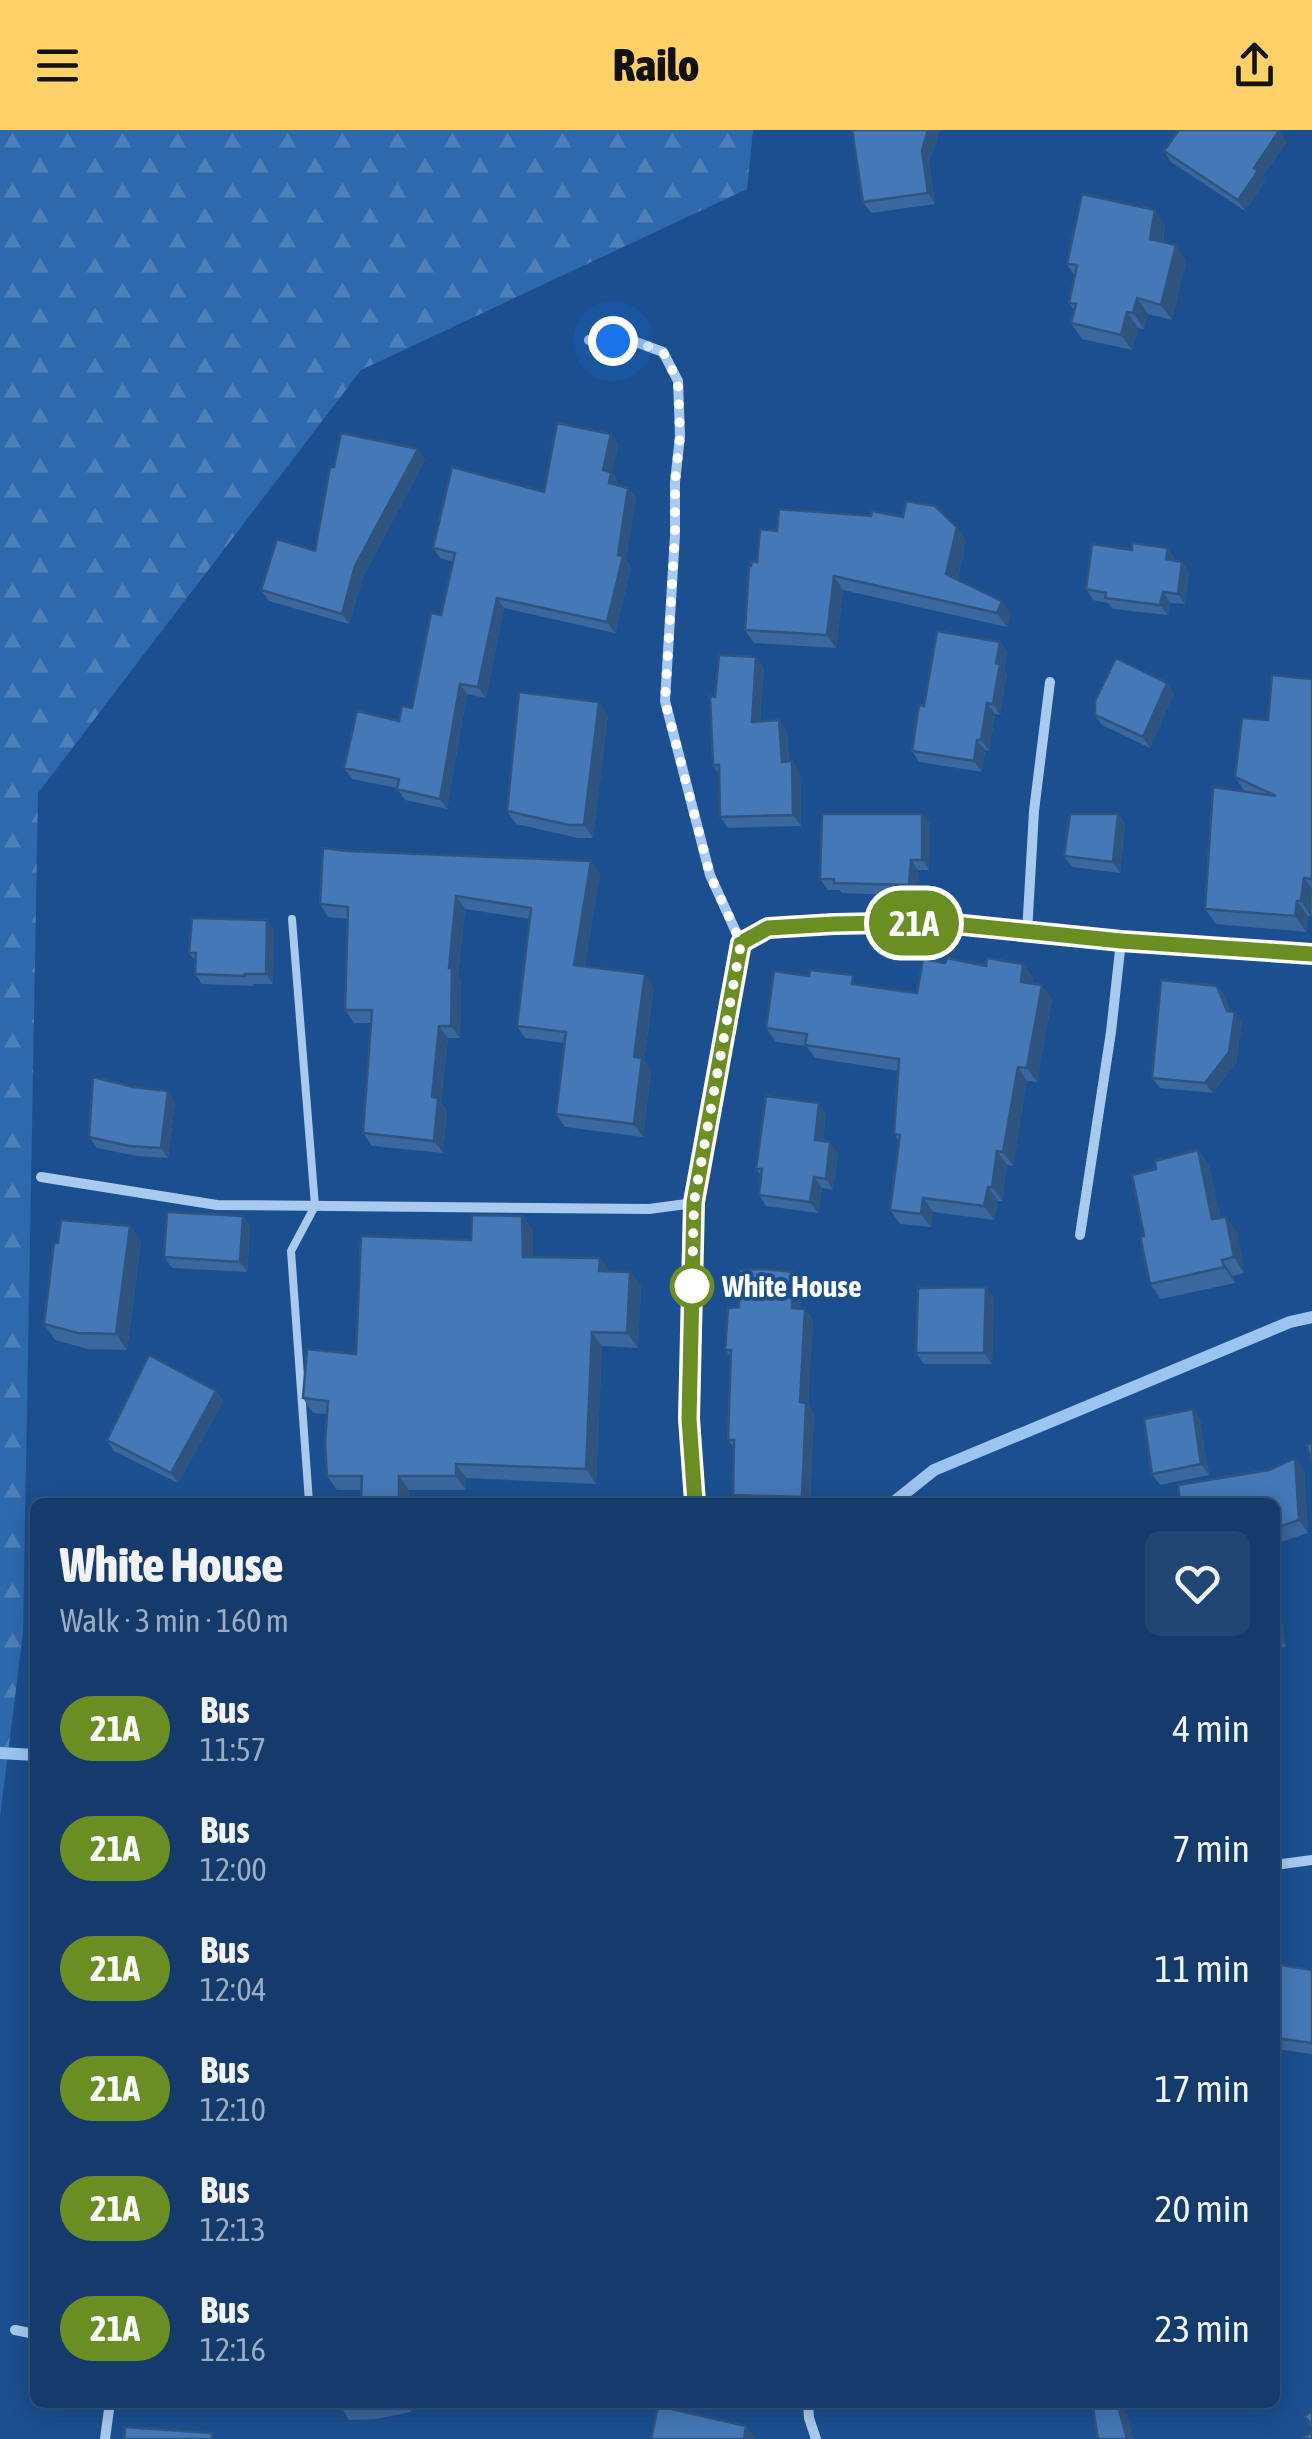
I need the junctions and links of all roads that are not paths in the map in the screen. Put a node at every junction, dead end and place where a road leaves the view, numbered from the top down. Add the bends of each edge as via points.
1 (589, 340) dead end
2 (1050, 682) dead end
3 (292, 919) dead end
4 (1027, 933) junction
5 (1121, 941) junction
6 (741, 943) junction
7 (1312, 954) edge
8 (42, 1176) dead end
9 (694, 1202) junction
10 (315, 1206) junction
11 (1080, 1235) dead end
12 (309, 1498) edge
13 (695, 1498) edge
14 (1312, 1860) edge
15 (1280, 1864) edge
16 (15, 2330) dead end
17 (30, 2333) edge
18 (109, 2408) edge
19 (808, 2408) edge
20 (105, 2439) edge
21 (816, 2439) edge

1 - 6 street via 636,342 663,352 678,381 665,701 710,875
2 - 4 street
3 - 10 lane
4 - 5 street
4 - 6 street via 934,922 834,924 768,928
5 - 7 street
5 - 11 street
6 - 9 street
8 - 10 street via 217,1205
9 - 10 street via 649,1209
9 - 13 street via 689,1419
10 - 12 lane via 291,1251
14 - 15 street
16 - 17 street
18 - 20 street
19 - 21 street

